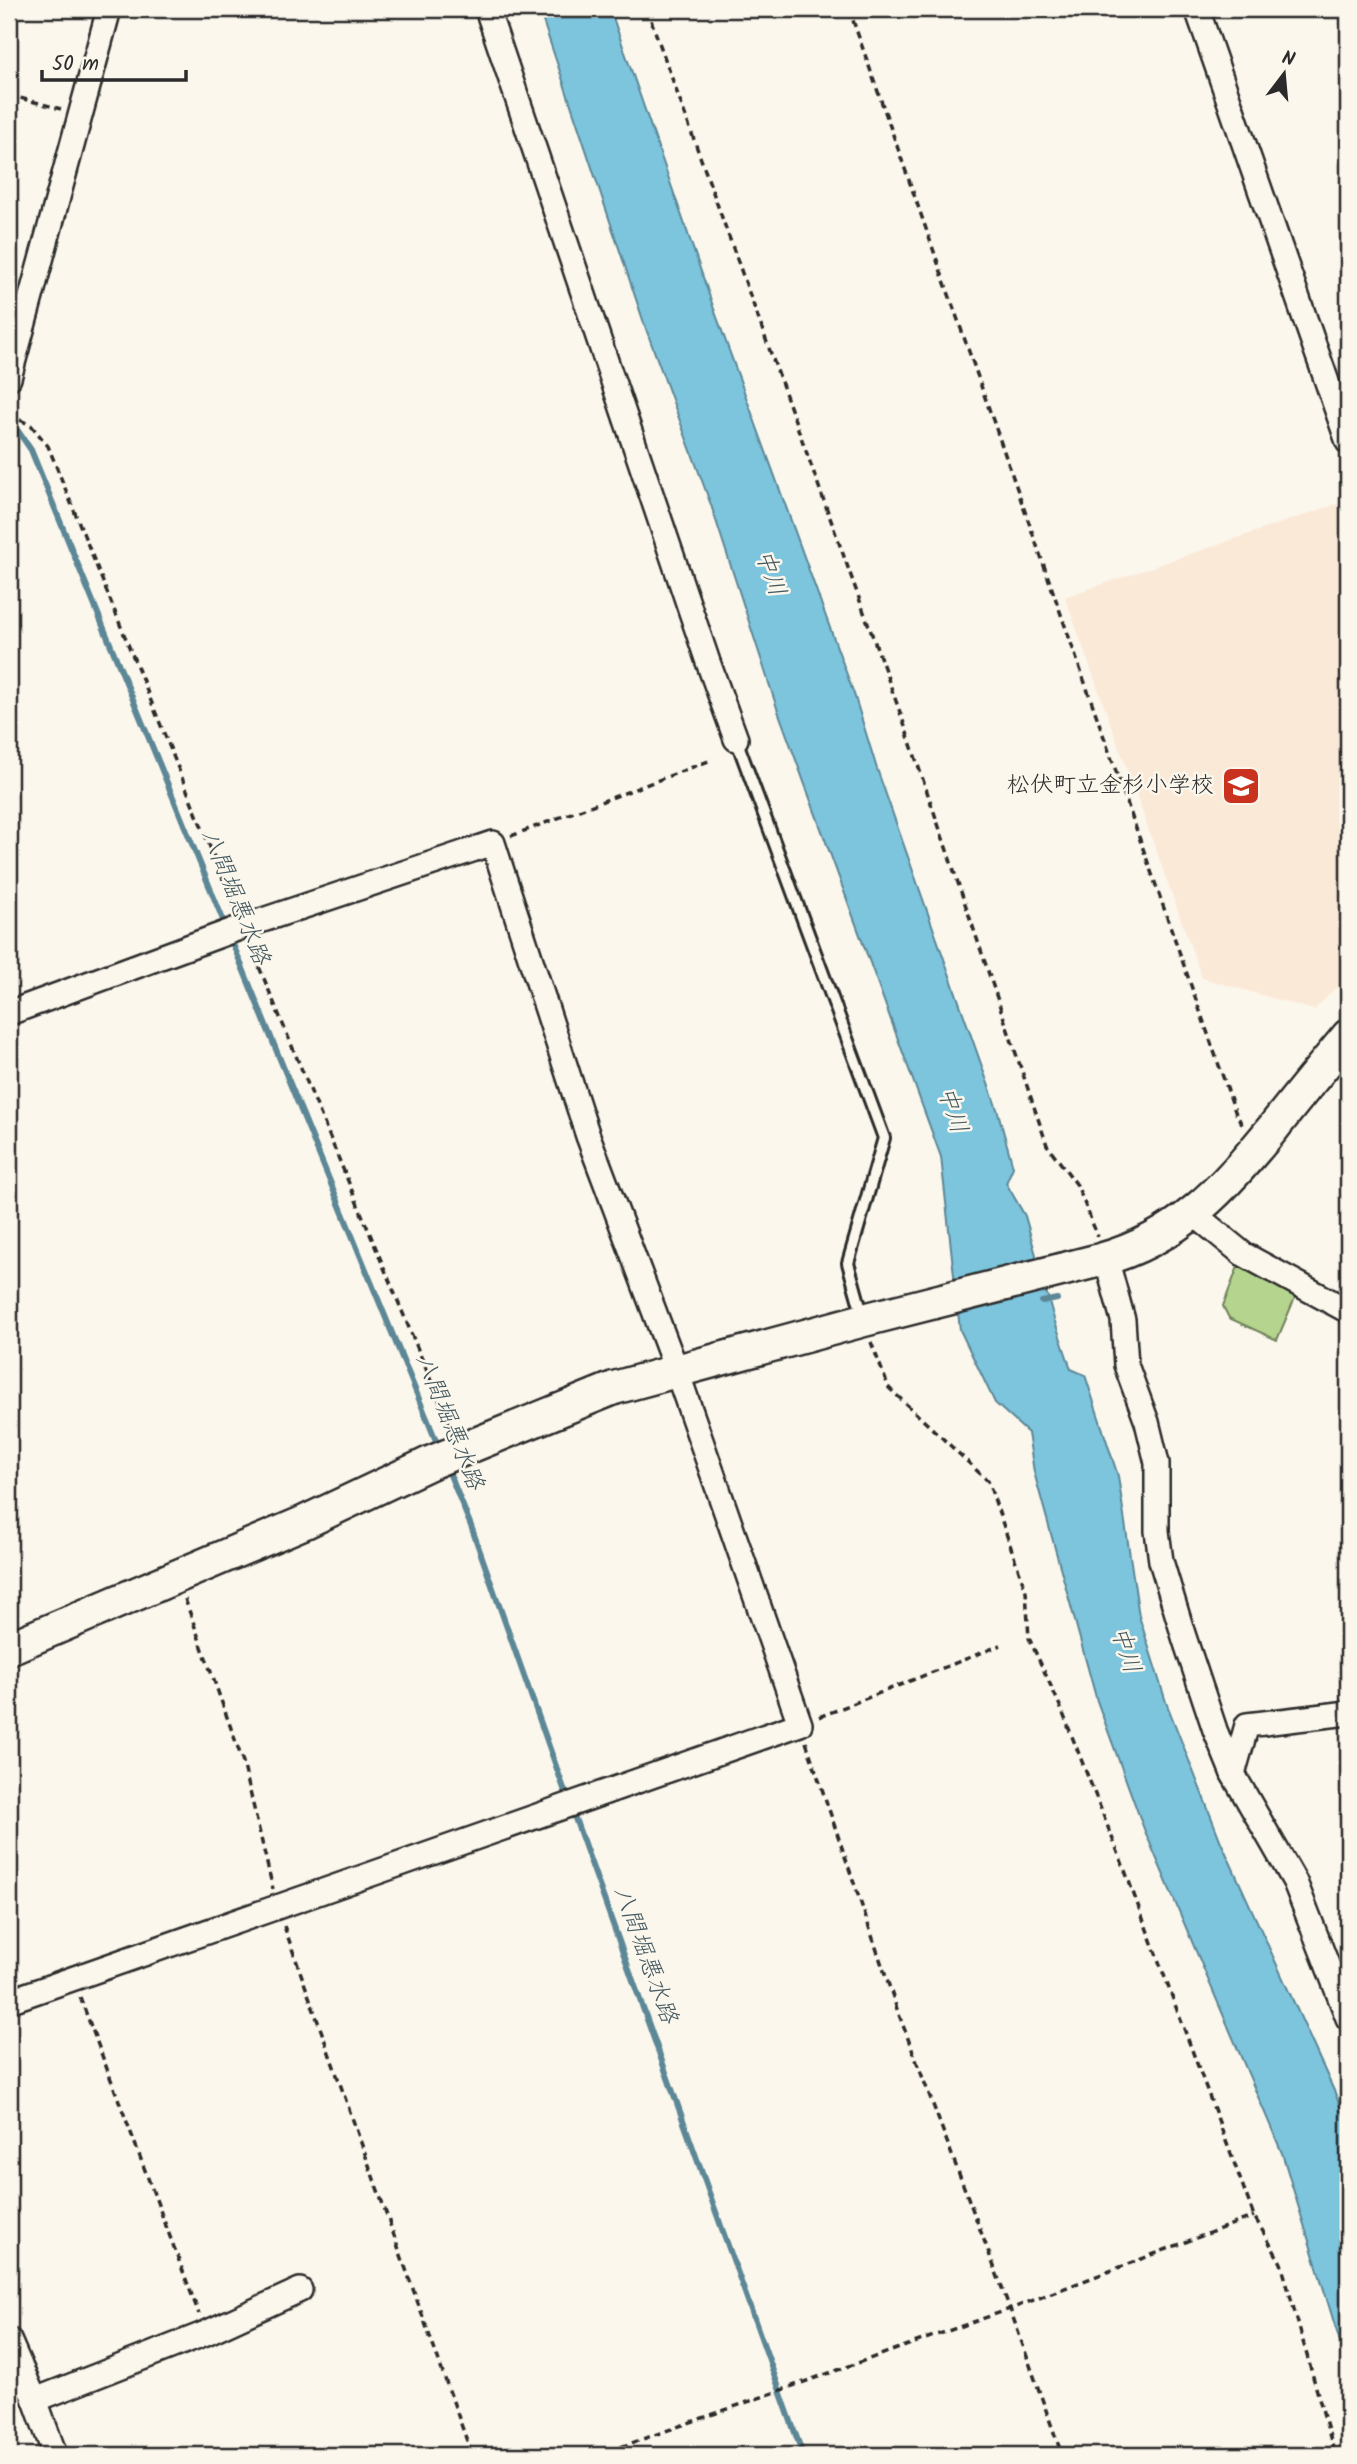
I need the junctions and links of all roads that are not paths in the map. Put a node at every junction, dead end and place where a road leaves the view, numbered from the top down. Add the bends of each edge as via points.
1 (108, 9) edge
2 (487, 9) edge
3 (1197, 9) edge
4 (9, 378) edge
5 (1348, 442) edge
6 (736, 738) joint
7 (9, 1013) edge
8 (1348, 1036) edge
9 (1194, 1214) junction
10 (1103, 1259) junction
11 (1348, 1311) edge
12 (868, 1319) junction
13 (676, 1369) junction
14 (9, 1648) edge
15 (1348, 1713) edge
16 (1233, 1774) junction
17 (9, 2001) edge
18 (1348, 2018) edge
19 (300, 2290) dead end
20 (9, 2340) edge
21 (35, 2400) junction
22 (55, 2455) edge

1 - 4 street
2 - 6 street
3 - 5 street
6 - 12 lane via 884,1138 848,1264
7 - 13 street via 242,927 493,843 588,1136
8 - 9 street via 1231,1178
9 - 10 street via 1166,1234
9 - 11 street via 1243,1254
10 - 12 street
10 - 16 street via 1123,1320 1126,1365 1157,1463 1161,1562 1214,1730
12 - 13 street
13 - 14 street via 579,1401 444,1457 305,1522
13 - 17 street via 800,1724
15 - 16 street via 1247,1725
16 - 18 street via 1295,1882
19 - 21 street via 206,2333
20 - 21 street
21 - 22 street

